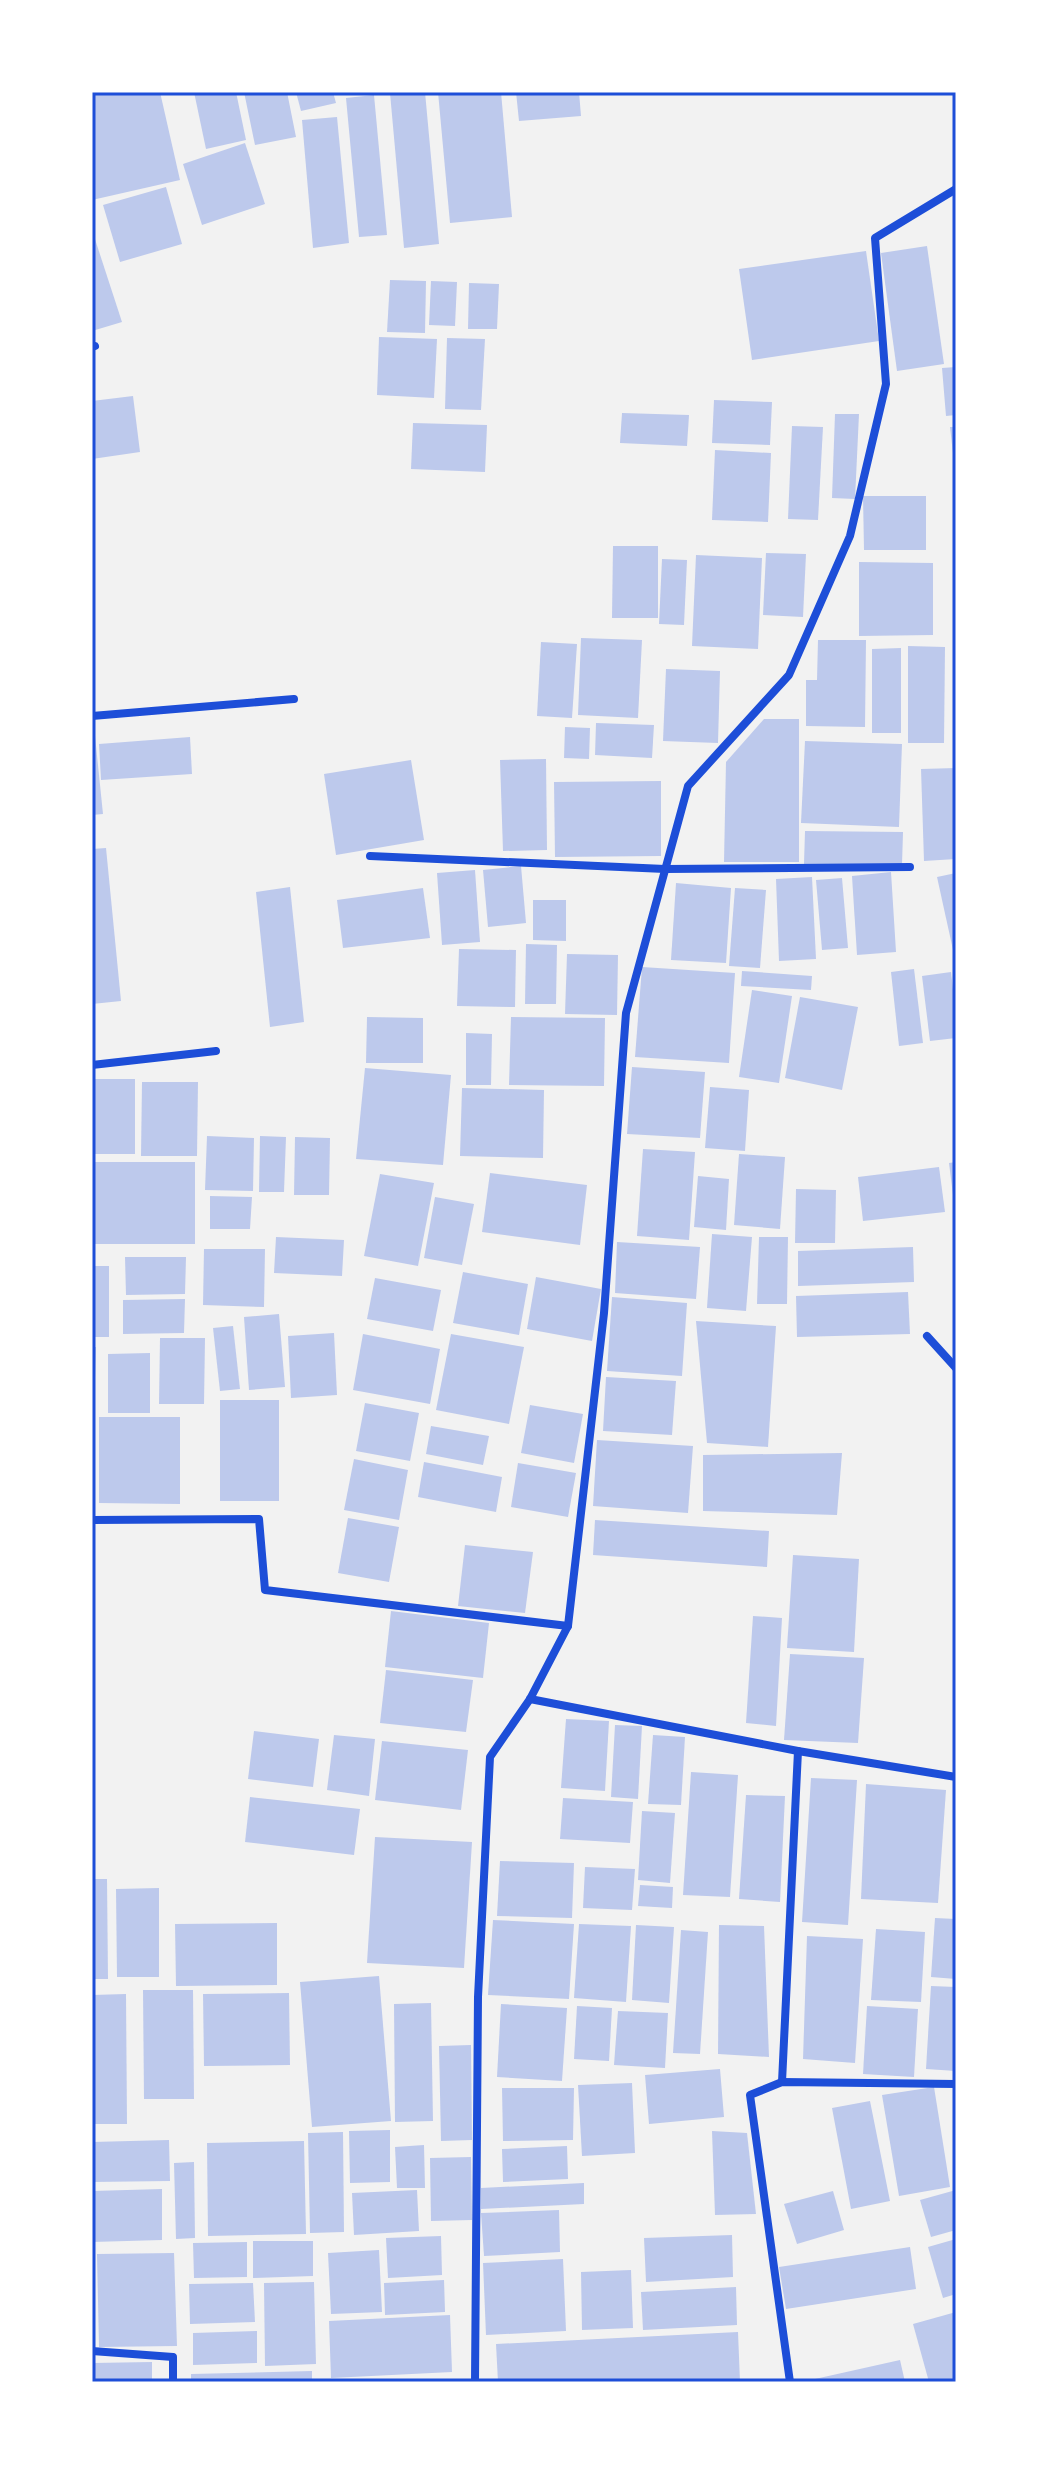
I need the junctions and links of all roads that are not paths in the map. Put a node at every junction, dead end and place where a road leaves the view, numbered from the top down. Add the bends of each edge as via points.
1 (956, 189) edge
2 (294, 699) dead end
3 (92, 716) edge
4 (370, 856) dead end
5 (910, 867) dead end
6 (665, 869) junction
7 (216, 1051) dead end
8 (92, 1065) edge
9 (927, 1336) dead end
10 (956, 1368) edge
11 (92, 1520) edge
12 (568, 1626) junction
13 (530, 1699) junction
14 (798, 1751) junction
15 (956, 1777) edge
16 (782, 2082) junction
17 (956, 2084) edge
18 (92, 2351) edge
19 (173, 2382) edge
20 (475, 2382) edge
21 (790, 2382) edge

1 - 6 street via 875,238 886,384 850,536 789,675 688,786
2 - 3 street
4 - 6 street
5 - 6 street
6 - 12 street via 626,1013 604,1313
7 - 8 street
9 - 10 street
11 - 12 street via 259,1519 265,1590
12 - 13 street
13 - 14 street
13 - 20 street via 490,1757 478,1997
14 - 15 street
14 - 16 street
16 - 17 street
16 - 21 street via 750,2095
18 - 19 street via 173,2357

